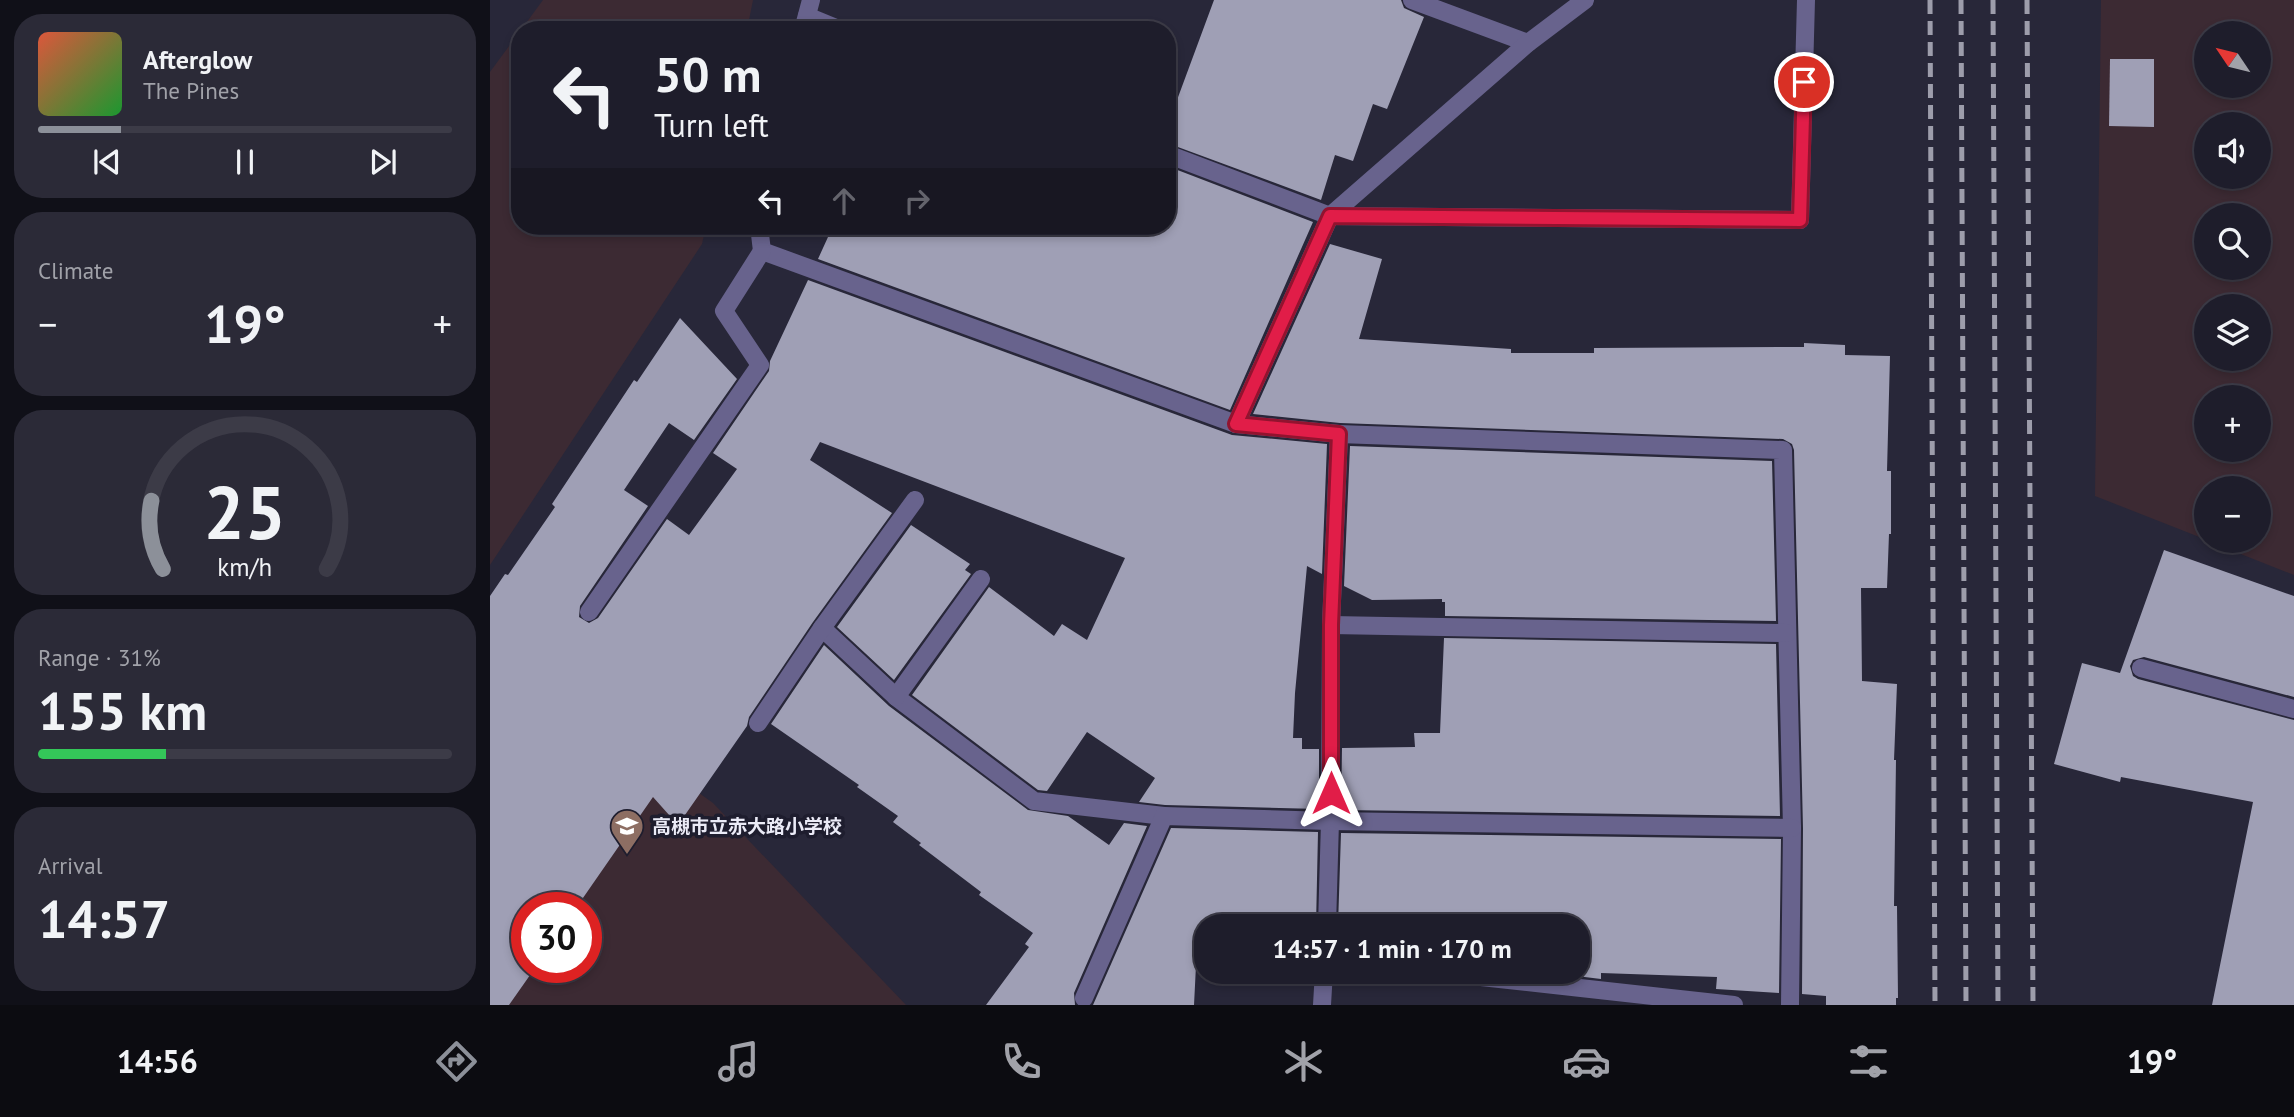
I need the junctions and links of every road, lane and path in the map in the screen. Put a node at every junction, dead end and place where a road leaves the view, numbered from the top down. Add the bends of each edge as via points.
1 (1412, 0) edge
2 (1585, 0) edge
3 (1806, 0) edge
4 (1528, 43) junction
5 (1176, 157) edge
6 (1330, 216) junction
7 (760, 235) edge
8 (762, 251) junction
9 (1236, 424) junction
10 (1339, 434) junction
11 (915, 500) dead end
12 (981, 579) dead end
13 (589, 612) dead end
14 (1331, 625) junction
15 (822, 628) junction
16 (1787, 633) junction
17 (2141, 667) dead end
18 (895, 697) junction
19 (2294, 709) edge
20 (758, 723) dead end
21 (1164, 816) junction
22 (1330, 821) junction
23 (1793, 828) junction
24 (1326, 914) edge
25 (1323, 984) edge
26 (1544, 984) edge
27 (1089, 1003) edge
28 (1322, 1005) edge
29 (1734, 1005) edge
30 (1790, 1005) edge

1 - 4 street
2 - 4 street
3 - 6 street via 1800,220
4 - 6 street
5 - 6 street
6 - 9 street
7 - 8 street
8 - 9 street
8 - 13 street via 723,311 760,365
9 - 10 street
10 - 14 street
10 - 16 street via 1783,450
11 - 15 street
12 - 18 street
14 - 16 street
14 - 22 street
15 - 18 street
15 - 20 street
16 - 23 street
17 - 19 street
18 - 21 street via 1034,801
21 - 22 street
21 - 27 street
22 - 23 street
22 - 24 street
23 - 30 street
25 - 28 street
26 - 29 street

